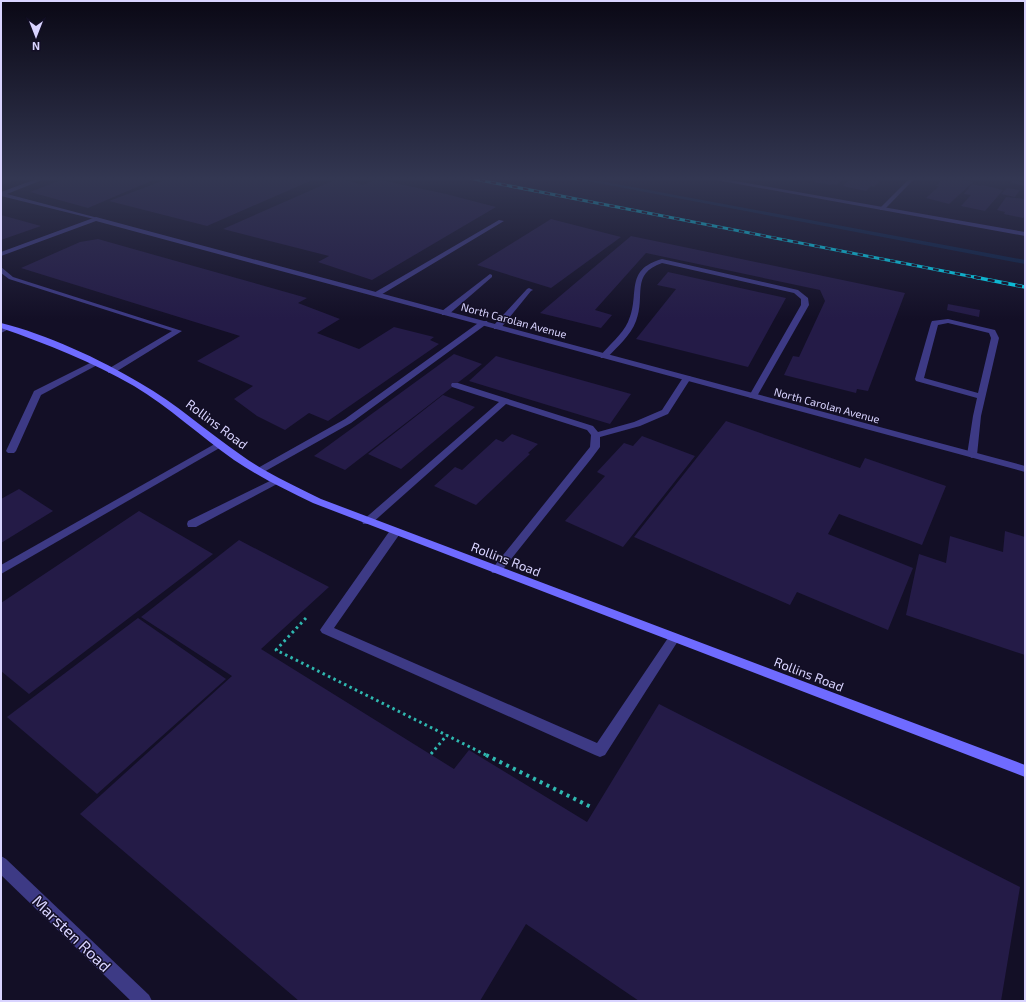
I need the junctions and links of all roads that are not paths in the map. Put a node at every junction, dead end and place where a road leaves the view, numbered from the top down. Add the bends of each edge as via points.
1 (78, 225) edge
2 (121, 225) edge
3 (495, 225) edge
4 (972, 225) edge
5 (1025, 234) edge
6 (1, 254) edge
7 (1, 269) edge
8 (490, 276) dead end
9 (529, 290) dead end
10 (376, 294) junction
11 (445, 313) junction
12 (484, 323) junction
13 (497, 327) junction
14 (3, 328) edge
15 (604, 356) junction
16 (97, 363) junction
17 (111, 371) junction
18 (687, 378) junction
19 (456, 385) dead end
20 (753, 396) junction
21 (981, 396) junction
22 (505, 401) junction
23 (596, 435) junction
24 (220, 444) junction
25 (11, 452) dead end
26 (972, 455) junction
27 (1025, 469) edge
28 (259, 471) junction
29 (276, 481) junction
30 (367, 521) junction
31 (192, 524) dead end
32 (395, 532) junction
33 (1, 570) edge
34 (496, 570) junction
35 (674, 638) junction
36 (1025, 771) edge
37 (1, 864) edge
38 (143, 1001) edge

1 - 6 street
2 - 10 street, North Carolan Avenue
3 - 10 street
4 - 5 street
7 - 17 street via 11,278 178,331
8 - 11 street
9 - 13 street
10 - 11 street, North Carolan Avenue
11 - 12 street, North Carolan Avenue
12 - 13 street, North Carolan Avenue
12 - 28 street via 348,421
13 - 15 street, North Carolan Avenue
14 - 16 main road, Rollins Road via 54,344
15 - 18 street, North Carolan Avenue
15 - 20 street via 632,322 638,279 652,263 662,261 796,291 804,298 805,305
16 - 17 main road, Rollins Road
16 - 25 street via 37,393
17 - 24 main road, Rollins Road via 138,385
18 - 20 street, North Carolan Avenue
18 - 23 street via 665,412 636,424
19 - 22 street
20 - 26 street, North Carolan Avenue
21 - 21 street via 995,338 992,332 948,321 936,324 919,379
21 - 26 street
22 - 23 street via 590,428
22 - 30 street
23 - 34 street via 595,447 588,457
24 - 28 main road, Rollins Road
24 - 33 street
26 - 27 street, North Carolan Avenue
28 - 29 main road, Rollins Road
29 - 30 main road, Rollins Road via 316,501
29 - 31 street
30 - 32 main road, Rollins Road
32 - 34 main road, Rollins Road
32 - 35 street via 326,630 600,751
34 - 35 main road, Rollins Road
35 - 36 main road, Rollins Road
37 - 38 street, Marsten Road

